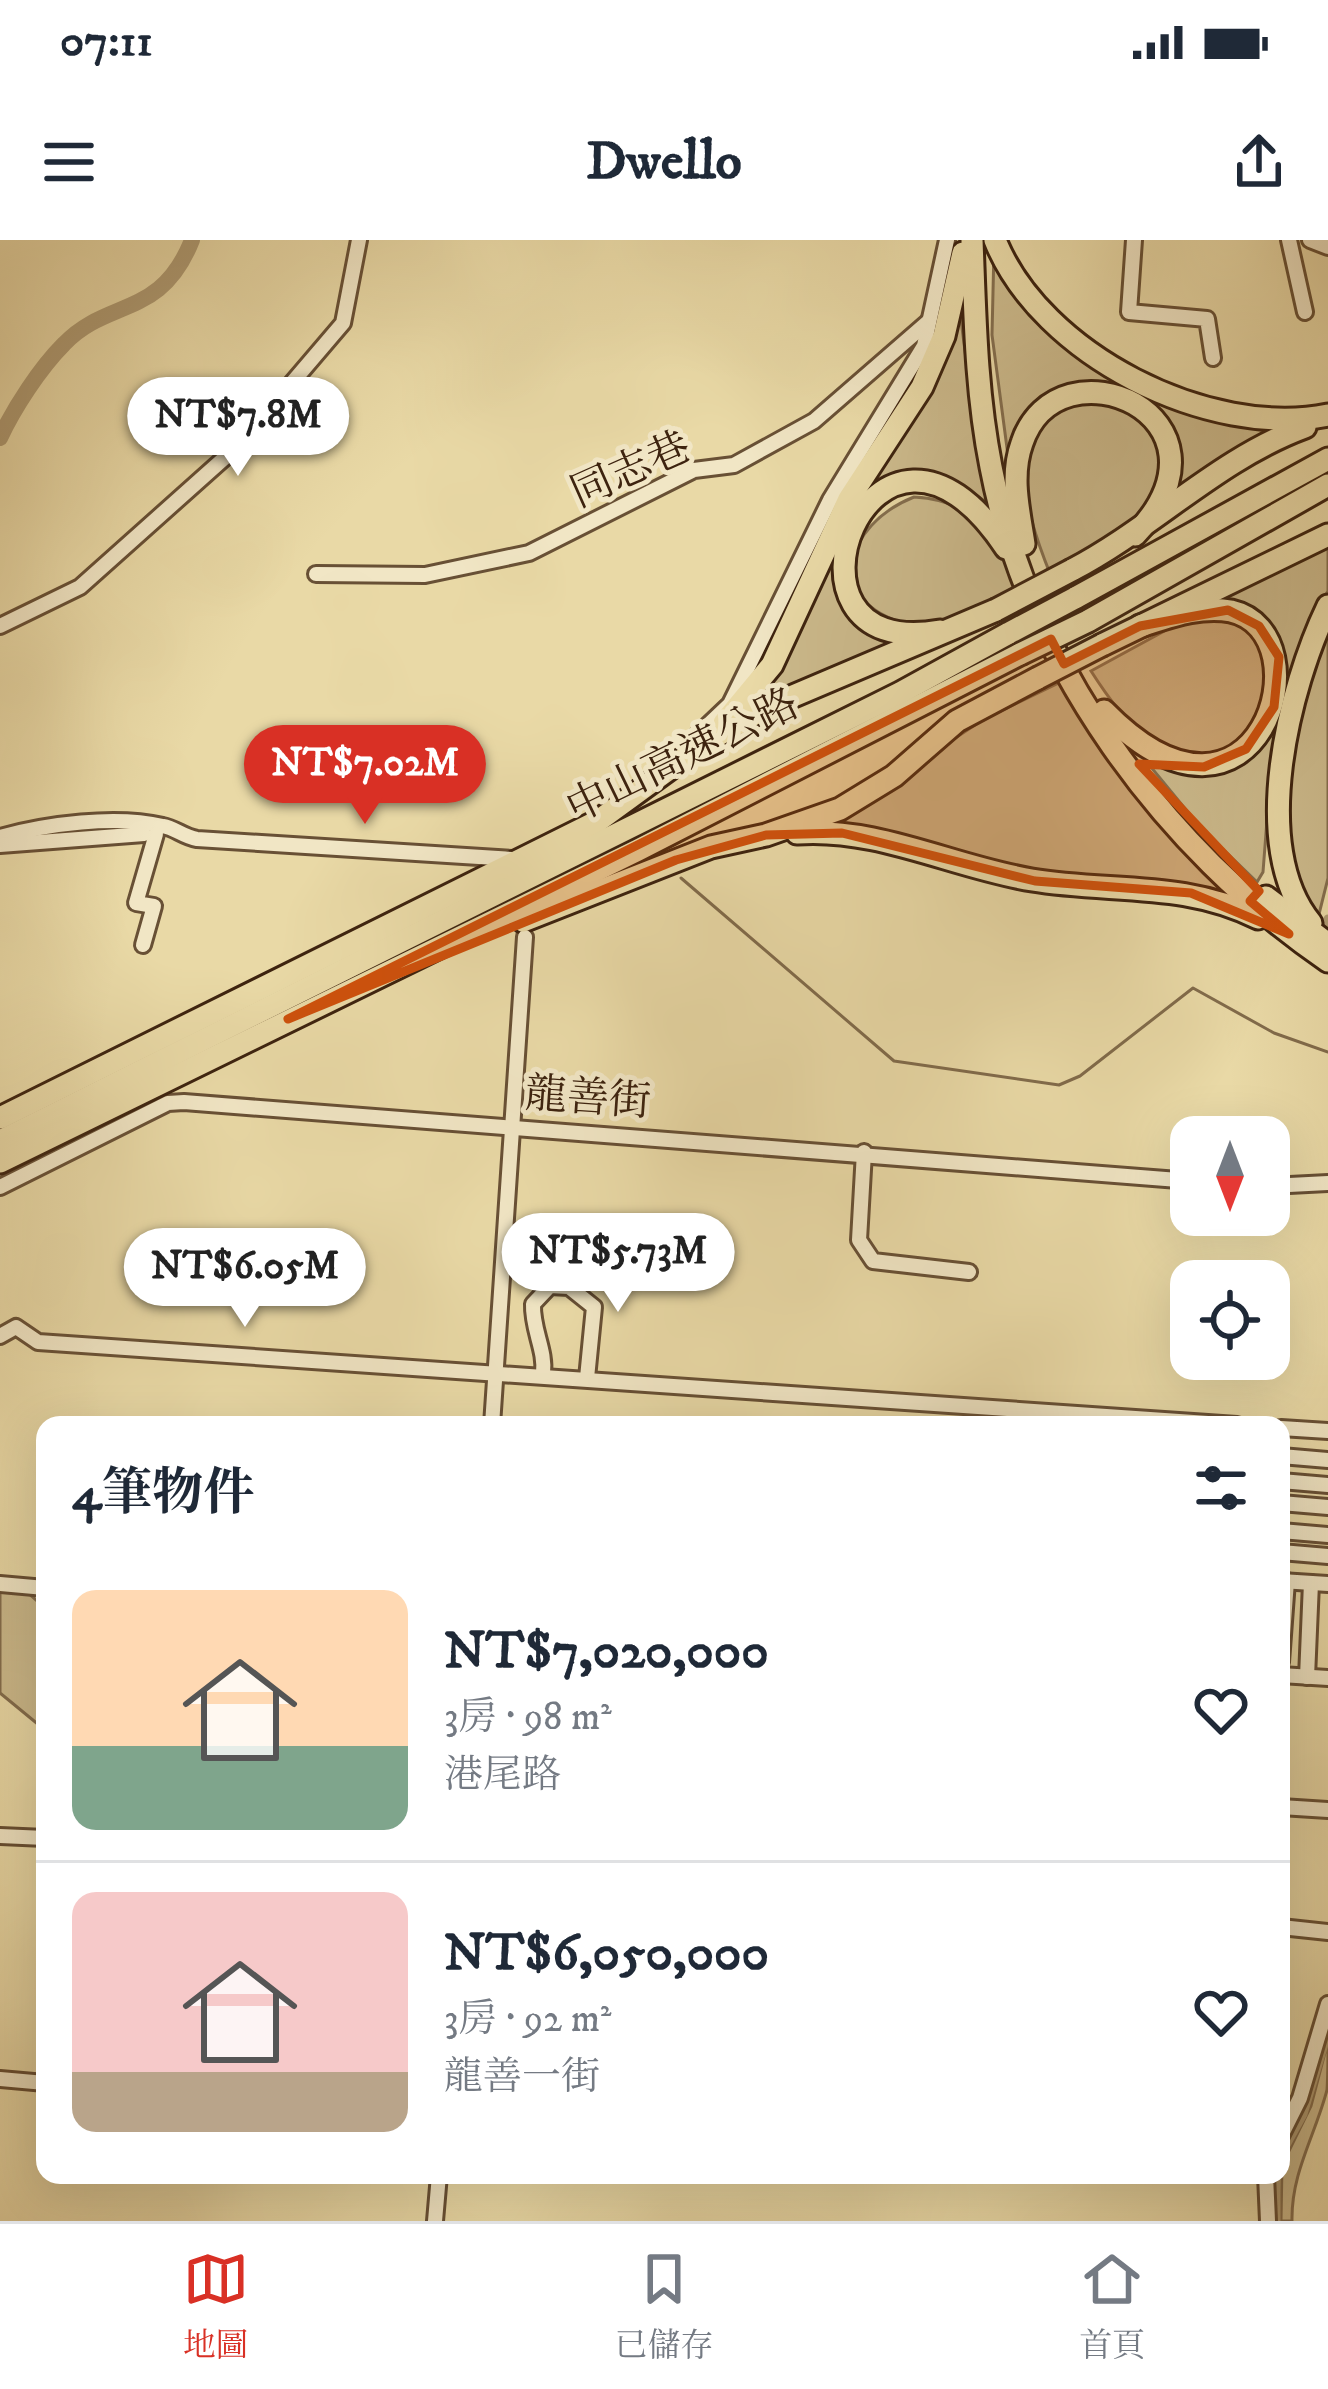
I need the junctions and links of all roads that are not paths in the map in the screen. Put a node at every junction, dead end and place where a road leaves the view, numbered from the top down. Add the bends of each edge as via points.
1 (359, 240) edge
2 (947, 240) edge
3 (968, 240) edge
4 (984, 240) edge
5 (995, 240) edge
6 (1134, 240) edge
7 (1289, 240) edge
8 (1310, 240) edge
9 (1328, 247) edge
10 (1305, 313) dead end
11 (929, 321) junction
12 (1213, 358) dead end
13 (1328, 417) edge
14 (1328, 459) edge
15 (1328, 484) edge
16 (1135, 535) junction
17 (1328, 535) edge
18 (1024, 544) junction
19 (1020, 569) junction
20 (316, 574) dead end
21 (1328, 606) edge
22 (0, 626) edge
23 (964, 626) junction
24 (1140, 626) junction
25 (1104, 711) junction
26 (1290, 730) junction
27 (705, 743) junction
28 (156, 834) junction
29 (178, 836) junction
30 (766, 836) junction
31 (0, 841) edge
32 (1254, 896) junction
33 (1288, 934) junction
34 (525, 937) dead end
35 (1328, 942) edge
36 (143, 945) dead end
37 (1328, 961) edge
38 (288, 1019) junction
39 (0, 1118) edge
40 (513, 1127) junction
41 (0, 1141) edge
42 (864, 1152) junction
43 (0, 1162) edge
44 (1170, 1178) edge
45 (1328, 1183) edge
46 (1290, 1185) edge
47 (0, 1187) edge
48 (969, 1272) dead end
49 (0, 1336) edge
50 (496, 1371) junction
51 (544, 1375) junction
52 (587, 1378) junction
53 (493, 1416) edge
54 (1113, 1416) edge
55 (1290, 1429) edge
56 (1328, 1431) edge
57 (1290, 1457) edge
58 (1328, 1460) edge
59 (1290, 1482) edge
60 (1328, 1485) edge
61 (1290, 1504) edge
62 (1328, 1507) edge
63 (1290, 1532) edge
64 (1328, 1534) edge
65 (1290, 1553) edge
66 (1328, 1556) edge
67 (1290, 1581) edge
68 (1311, 1583) junction
69 (0, 1584) edge
70 (1328, 1584) edge
71 (36, 1587) edge
72 (1290, 1676) edge
73 (1307, 1677) junction
74 (1328, 1678) edge
75 (1290, 1808) edge
76 (1328, 1810) edge
77 (0, 1836) edge
78 (36, 1838) edge
79 (1290, 1928) edge
80 (1328, 1932) edge
81 (1328, 2004) edge
82 (0, 2079) edge
83 (36, 2082) edge
84 (1290, 2118) edge
85 (438, 2184) edge
86 (1266, 2184) edge
87 (435, 2221) edge
88 (1268, 2221) edge

1 - 22 street via 343,323 239,445 80,586
2 - 11 street
3 - 19 highway via 991,470
3 - 27 highway via 922,387 849,499 772,664
4 - 18 highway via 987,355
5 - 13 highway via 1037,308 1154,388 1237,418
6 - 12 street via 1129,312 1207,319
7 - 10 street
8 - 9 street
11 - 20 street, 同志巷 via 814,421 734,465 694,470 529,553 425,574
11 - 29 street via 924,346 830,500 730,704 657,769 514,859
13 - 16 highway via 1250,450
14 - 41 highway, 中山高速公路, bridge via 900,693
15 - 38 highway, 中山高速公路, bridge via 1088,621
16 - 18 highway via 1167,494 1168,440 1138,405 1083,392 1050,405 1022,443 1016,488
16 - 23 highway, bridge
17 - 24 highway
18 - 25 highway
19 - 23 highway via 971,502 943,486 908,484 869,501 843,549 855,602 881,627
19 - 32 highway via 1082,700 1163,810
21 - 26 highway
23 - 27 highway via 808,688
24 - 25 highway via 1190,611 1241,614 1279,657 1274,706 1246,749 1204,766 1154,754
24 - 30 highway, bridge via 957,722 868,794
25 - 32 highway
26 - 32 highway via 1271,795 1270,867
26 - 35 highway via 1278,819 1282,867 1302,912
27 - 39 highway via 581,830
28 - 29 street
28 - 31 street
28 - 36 street via 136,903 154,906
29 - 31 street via 167,826 107,823
30 - 33 highway via 842,833 1035,881 1191,893
30 - 38 highway via 655,868
32 - 33 highway
32 - 35 highway
33 - 37 highway
34 - 40 street
38 - 43 highway, 中山高速公路
40 - 42 street, 龍善街
40 - 47 street, 龍善街 via 168,1103
40 - 50 street
42 - 44 street, 龍善街
42 - 48 street via 859,1240 873,1261
45 - 46 street
49 - 50 street via 16,1327 38,1342
50 - 51 street
50 - 53 street
51 - 52 street
51 - 52 street via 532,1304 550,1286 568,1287 594,1307
52 - 54 street
55 - 56 street
57 - 58 street
59 - 60 street
61 - 62 street
63 - 64 street
65 - 66 street
67 - 68 street
68 - 70 street
68 - 73 street
69 - 71 street
72 - 73 street
73 - 74 street
75 - 76 street
77 - 78 street
79 - 80 street
81 - 84 street
82 - 83 street
85 - 87 street
86 - 88 street

